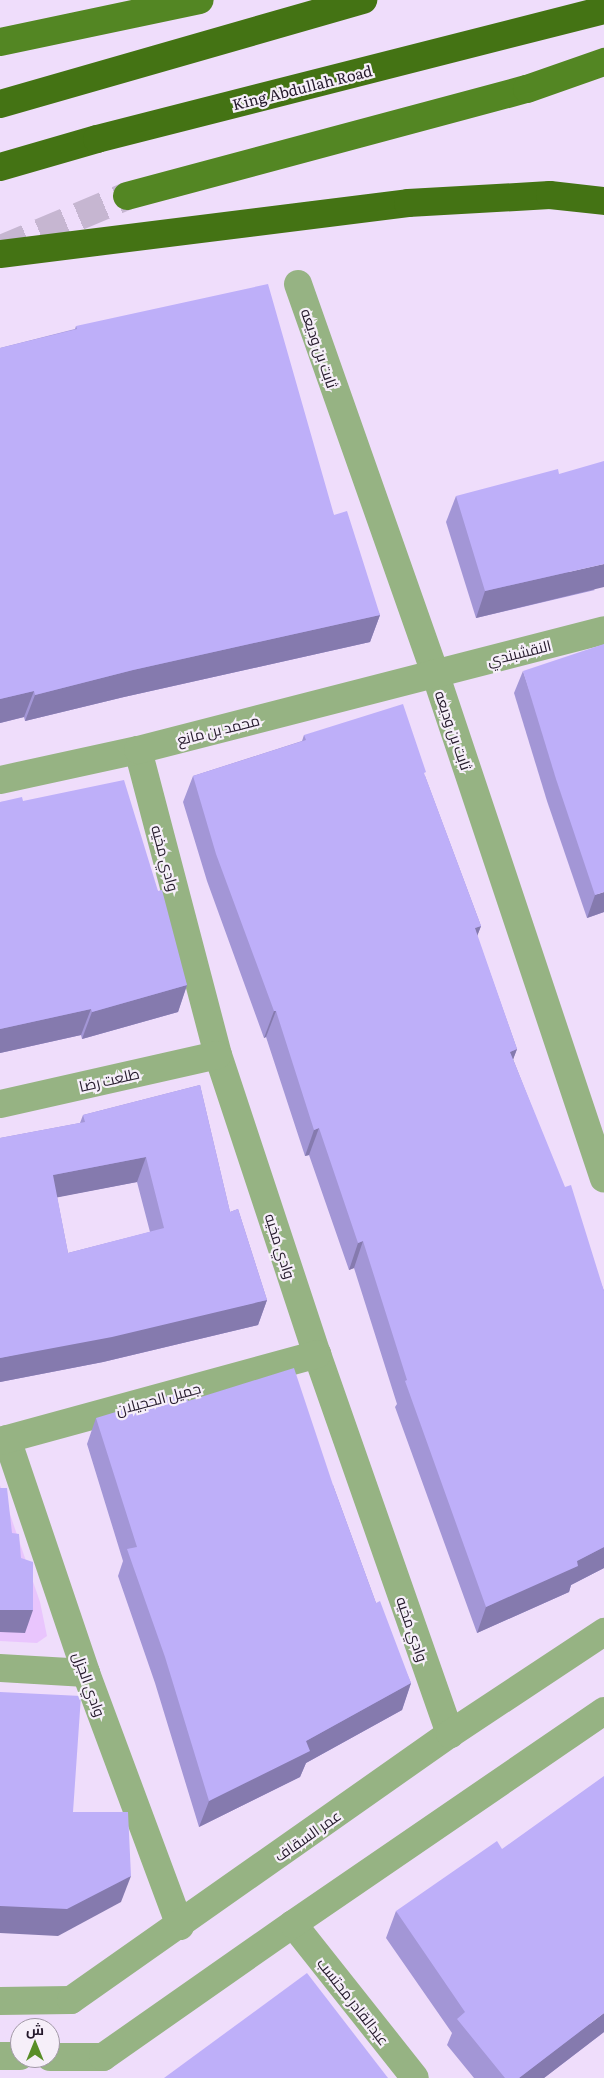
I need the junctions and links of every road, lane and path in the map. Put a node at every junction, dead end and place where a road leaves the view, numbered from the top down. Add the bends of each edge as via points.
1 (200, 0) edge
2 (363, 0) edge
3 (604, 10) edge
4 (0, 42) edge
5 (604, 62) edge
6 (0, 104) edge
7 (0, 167) edge
8 (127, 196) tunnel mouth
9 (604, 201) edge
10 (0, 254) edge
11 (298, 284) dead end
12 (604, 630) edge
13 (435, 673) junction
14 (138, 750) junction
15 (0, 780) edge
16 (218, 1055) junction
17 (0, 1104) edge
18 (604, 1179) edge
19 (317, 1354) junction
20 (3, 1440) edge
21 (604, 1632) edge
22 (0, 1668) edge
23 (86, 1673) junction
24 (604, 1711) edge
25 (450, 1734) junction
26 (293, 1924) junction
27 (180, 1926) junction
28 (0, 2001) edge
29 (60, 2057) edge
30 (415, 2078) edge

1 - 4 main road
2 - 6 highway
3 - 7 highway, King Abdullah Road via 97,139
5 - 8 main road via 527,89
9 - 10 highway via 550,195 408,203
11 - 13 street, ثابت بن وديعه
12 - 13 street, النقشبندي
13 - 14 street, محمد بن مانع
13 - 18 street, ثابت بن وديعه
14 - 15 street, محمد بن مانع
14 - 16 street, وادي مخيه
16 - 17 street, طلعت رضا
16 - 19 street, وادي مخيه
19 - 20 street, جميل الحجيلان
19 - 25 street, وادي مخيه
20 - 23 street, وادي الجزل
21 - 25 street, عمر السقاف
22 - 23 street
23 - 27 street, وادي الجزل
24 - 26 street
25 - 27 street, عمر السقاف
26 - 29 street via 104,2057
26 - 30 street, عبدالقادر محتسب
27 - 28 street, عمر السقاف via 71,2000

